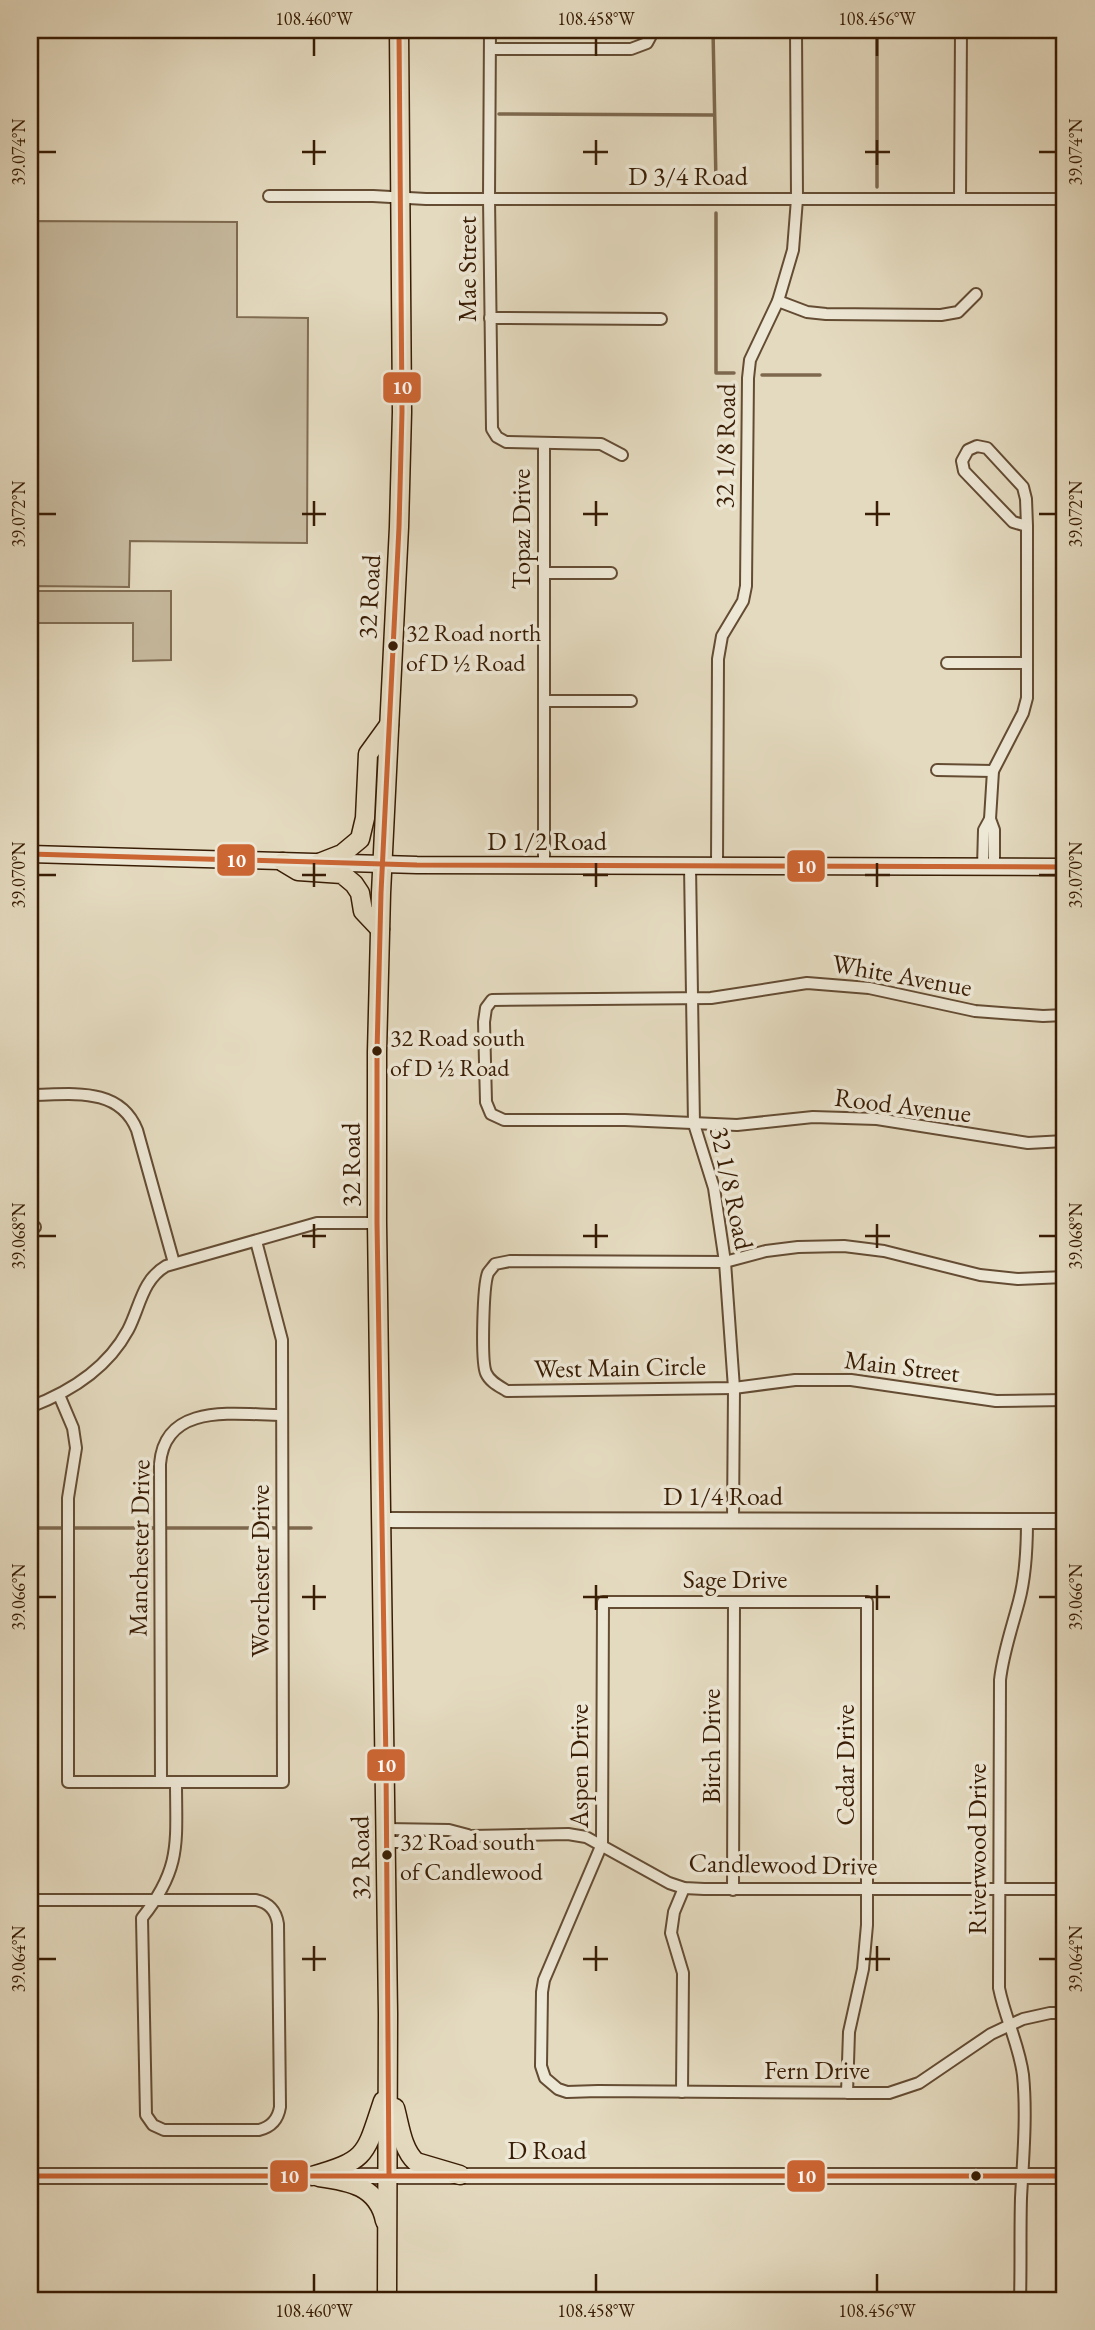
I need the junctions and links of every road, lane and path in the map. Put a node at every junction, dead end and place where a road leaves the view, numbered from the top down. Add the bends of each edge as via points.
1 (398, 30) edge
2 (490, 30) edge
3 (654, 30) edge
4 (796, 30) edge
5 (961, 30) edge
6 (490, 49) junction
7 (269, 196) dead end
8 (489, 198) junction
9 (960, 198) junction
10 (401, 199) junction
11 (797, 199) junction
12 (1065, 199) edge
13 (976, 294) dead end
14 (778, 301) junction
15 (490, 318) junction
16 (662, 319) dead end
17 (544, 444) junction
18 (622, 455) dead end
19 (1027, 526) junction
20 (544, 573) junction
21 (611, 573) dead end
22 (947, 663) dead end
23 (1027, 663) junction
24 (544, 701) junction
25 (631, 701) dead end
26 (389, 725) junction
27 (937, 770) dead end
28 (993, 771) junction
29 (30, 854) edge
30 (283, 862) junction
31 (319, 863) junction
32 (383, 864) junction
33 (544, 866) junction
34 (690, 866) junction
35 (717, 866) junction
36 (988, 867) junction
37 (1065, 867) edge
38 (380, 929) junction
39 (691, 999) junction
40 (492, 1000) joint
41 (1065, 1015) edge
42 (30, 1095) edge
43 (694, 1124) junction
44 (1065, 1141) edge
45 (377, 1223) junction
46 (256, 1241) junction
47 (726, 1262) junction
48 (174, 1263) junction
49 (1065, 1277) edge
50 (733, 1388) junction
51 (59, 1395) junction
52 (1065, 1401) edge
53 (30, 1407) edge
54 (282, 1415) junction
55 (381, 1520) junction
56 (733, 1520) junction
57 (1027, 1521) junction
58 (1065, 1521) edge
59 (603, 1602) joint
60 (734, 1602) junction
61 (867, 1602) joint
62 (161, 1782) junction
63 (176, 1782) junction
64 (386, 1835) junction
65 (602, 1844) junction
66 (684, 1888) junction
67 (1000, 1889) junction
68 (1065, 1889) edge
69 (733, 1890) junction
70 (868, 1890) junction
71 (30, 1900) edge
72 (156, 1900) junction
73 (1065, 2013) edge
74 (1011, 2025) junction
75 (549, 2083) joint
76 (388, 2084) junction
77 (682, 2092) junction
78 (847, 2093) junction
79 (388, 2175) junction
80 (460, 2175) junction
81 (30, 2176) edge
82 (312, 2176) junction
83 (1065, 2176) edge
84 (1024, 2177) junction
85 (388, 2240) junction
86 (387, 2300) edge
87 (1020, 2300) edge

1 - 10 main road, 32 Road
2 - 6 street, Mae Street
3 - 6 street via 647,43 631,49
4 - 11 street, 32 1/8 Road
5 - 9 street
6 - 8 street, Mae Street
7 - 10 street, D 3/4 Road
8 - 10 street, D 3/4 Road
8 - 11 street, D 3/4 Road
8 - 15 street, Mae Street
9 - 11 street, D 3/4 Road
9 - 12 street, D 3/4 Road
10 - 26 main road, 32 Road via 402,412
11 - 14 street, 32 1/8 Road via 793,250
13 - 14 street via 958,312 941,315 827,314
14 - 35 street, 32 1/8 Road via 750,360 748,378 746,586 743,601 722,636 718,659
15 - 16 street
15 - 17 street, Mae Street via 492,429 506,443
17 - 18 street, Mae Street via 601,444
17 - 20 street, Topaz Drive
19 - 19 street via 1023,486 986,448 968,450 962,461 964,471 1013,522
19 - 23 street
20 - 21 street
20 - 24 street, Topaz Drive
22 - 23 street
23 - 28 street via 1023,713
24 - 25 street
24 - 33 street, Topaz Drive
26 - 31 main road via 368,754 360,839 342,854
26 - 32 main road, 32 Road
27 - 28 street
28 - 36 street via 990,818 984,830
29 - 30 main road, D 1/2 Road
30 - 31 main road, D 1/2 Road
30 - 38 main road via 298,871 342,874 354,884 363,911
31 - 32 main road, D 1/2 Road
32 - 33 main road, D 1/2 Road
32 - 38 main road, 32 Road
33 - 34 main road, D 1/2 Road
34 - 35 main road, D 1/2 Road
34 - 39 street, 32 1/8 Road
35 - 36 main road, D 1/2 Road
36 - 37 main road, D 1/2 Road
38 - 45 main road, 32 Road
39 - 40 street, White Avenue
39 - 41 street, White Avenue via 807,983 869,988 975,1012
39 - 43 street, 32 1/8 Road
40 - 43 street, Rood Avenue via 484,1022 486,1102 491,1114 504,1120
42 - 48 street via 100,1097 127,1112 137,1130
43 - 44 street, Rood Avenue via 877,1119 1028,1143
43 - 47 street, 32 1/8 Road via 714,1188
45 - 46 street via 317,1223
45 - 55 main road, 32 Road
46 - 48 street
46 - 54 street, Worchester Drive via 282,1340
47 - 49 street via 766,1251 844,1246 980,1275
47 - 50 street, 32 1/8 Road
47 - 50 street, West Main Circle via 495,1264 485,1289 485,1372 507,1391
48 - 51 street via 148,1282 111,1355
50 - 52 street, Main Street via 795,1380 851,1380 996,1401
50 - 56 street, 32 1/8 Road
51 - 53 street
51 - 62 street, Worchester Drive via 76,1448 68,1498 68,1782
54 - 62 street, Manchester Drive via 199,1416 176,1428 163,1448
54 - 63 street, Worchester Drive via 283,1782
55 - 56 street, D 1/4 Road
55 - 64 main road, 32 Road
56 - 57 street, D 1/4 Road
57 - 58 street, D 1/4 Road
57 - 67 street, Riverwood Drive via 1025,1573 1000,1680
59 - 60 street, Sage Drive
59 - 65 street, Aspen Drive
60 - 61 street, Sage Drive
60 - 69 street, Birch Drive
61 - 70 street, Cedar Drive
62 - 63 street, Worchester Drive
63 - 72 street via 175,1855
64 - 65 street, Candlewood Drive via 449,1830 471,1836 568,1834
64 - 76 main road, 32 Road
65 - 66 street, Candlewood Drive
65 - 75 street, Aspen Drive via 543,1986 541,2066
66 - 69 street, Candlewood Drive
66 - 77 street via 671,1928 682,1973
67 - 68 street, Candlewood Drive
67 - 70 street, Candlewood Drive
67 - 74 street, Riverwood Drive via 999,1987
69 - 70 street, Candlewood Drive
70 - 78 street, Cedar Drive via 863,1969 849,2032
71 - 72 street
72 - 72 street via 142,1918 146,2115 164,2130 259,2130 270,2126 280,2107 278,1924 274,1910 256,1900
73 - 74 street, Fern Drive via 1036,2015
74 - 78 street, Fern Drive via 909,2088
74 - 84 street, Riverwood Drive via 1023,2076
75 - 77 street, Fern Drive via 567,2092
76 - 79 main road, 32 Road
76 - 80 main road via 411,2157
76 - 82 main road via 370,2139 357,2158
77 - 78 street, Fern Drive
79 - 80 street, D Road
79 - 82 street, D Road
79 - 85 main road, 32 Road
80 - 84 street, D Road
81 - 82 street, D Road
82 - 85 main road via 367,2190 379,2205
83 - 84 street, D Road
84 - 87 street, Riverwood Drive
85 - 86 main road, 32 Road

